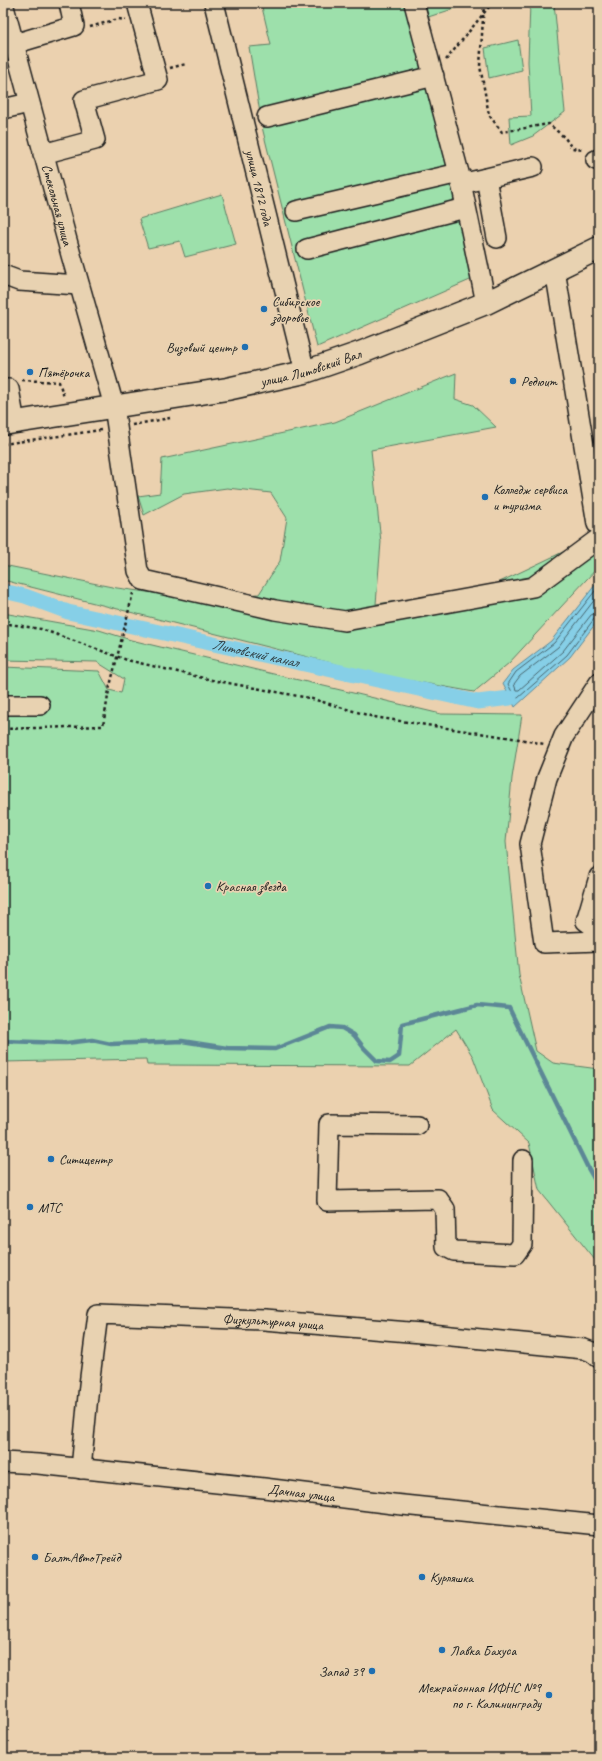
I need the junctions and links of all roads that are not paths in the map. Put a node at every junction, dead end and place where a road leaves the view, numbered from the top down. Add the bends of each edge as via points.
1 (3, 3) edge
2 (69, 3) edge
3 (137, 3) edge
4 (214, 3) edge
5 (414, 3) edge
6 (14, 44) junction
7 (434, 76) junction
8 (30, 103) junction
9 (3, 109) edge
10 (267, 117) dead end
11 (43, 154) junction
12 (533, 167) dead end
13 (460, 178) junction
14 (486, 178) junction
15 (465, 208) junction
16 (296, 211) dead end
17 (497, 238) dead end
18 (599, 248) edge
19 (308, 249) dead end
20 (555, 270) junction
21 (3, 275) edge
22 (79, 285) junction
23 (486, 303) junction
24 (305, 372) junction
25 (10, 384) edge
26 (114, 406) junction
27 (9, 423) edge
28 (598, 531) edge
29 (599, 683) edge
30 (40, 704) dead end
31 (3, 705) edge
32 (599, 877) edge
33 (599, 931) edge
34 (599, 941) edge
35 (417, 1125) dead end
36 (523, 1160) dead end
37 (599, 1358) edge
38 (3, 1462) edge
39 (81, 1469) junction
40 (599, 1524) edge

1 - 6 street, Стекольная улица
2 - 6 street via 74,26
3 - 11 street via 158,80 84,100 95,140
4 - 24 street, улица 1812 года
5 - 7 street
6 - 8 street, Стекольная улица
7 - 10 street
7 - 13 street
8 - 9 street
8 - 11 street, Стекольная улица
11 - 22 street, Стекольная улица
12 - 14 street
13 - 14 street
13 - 15 street
13 - 16 street
14 - 17 street
15 - 19 street
15 - 23 street
18 - 20 main road, улица Литовский Вал
20 - 23 main road, улица Литовский Вал
20 - 28 street
21 - 22 street via 19,281
22 - 26 street, Стекольная улица
23 - 24 main road, улица Литовский Вал
24 - 26 main road, улица Литовский Вал via 227,389
25 - 27 street
26 - 27 main road, улица Литовский Вал
26 - 28 street, Стекольная улица via 138,571 143,580 275,610 346,620 533,587
29 - 34 street via 564,736 546,778 530,844 544,943
30 - 31 street
32 - 33 street via 586,921
35 - 36 street via 329,1124 327,1201 438,1199 445,1209 446,1247 454,1251 515,1254 522,1244
37 - 39 street, Физкультурная улица via 584,1349 413,1332 264,1320 98,1314
38 - 39 street, Дачная улица
39 - 40 street, Дачная улица

